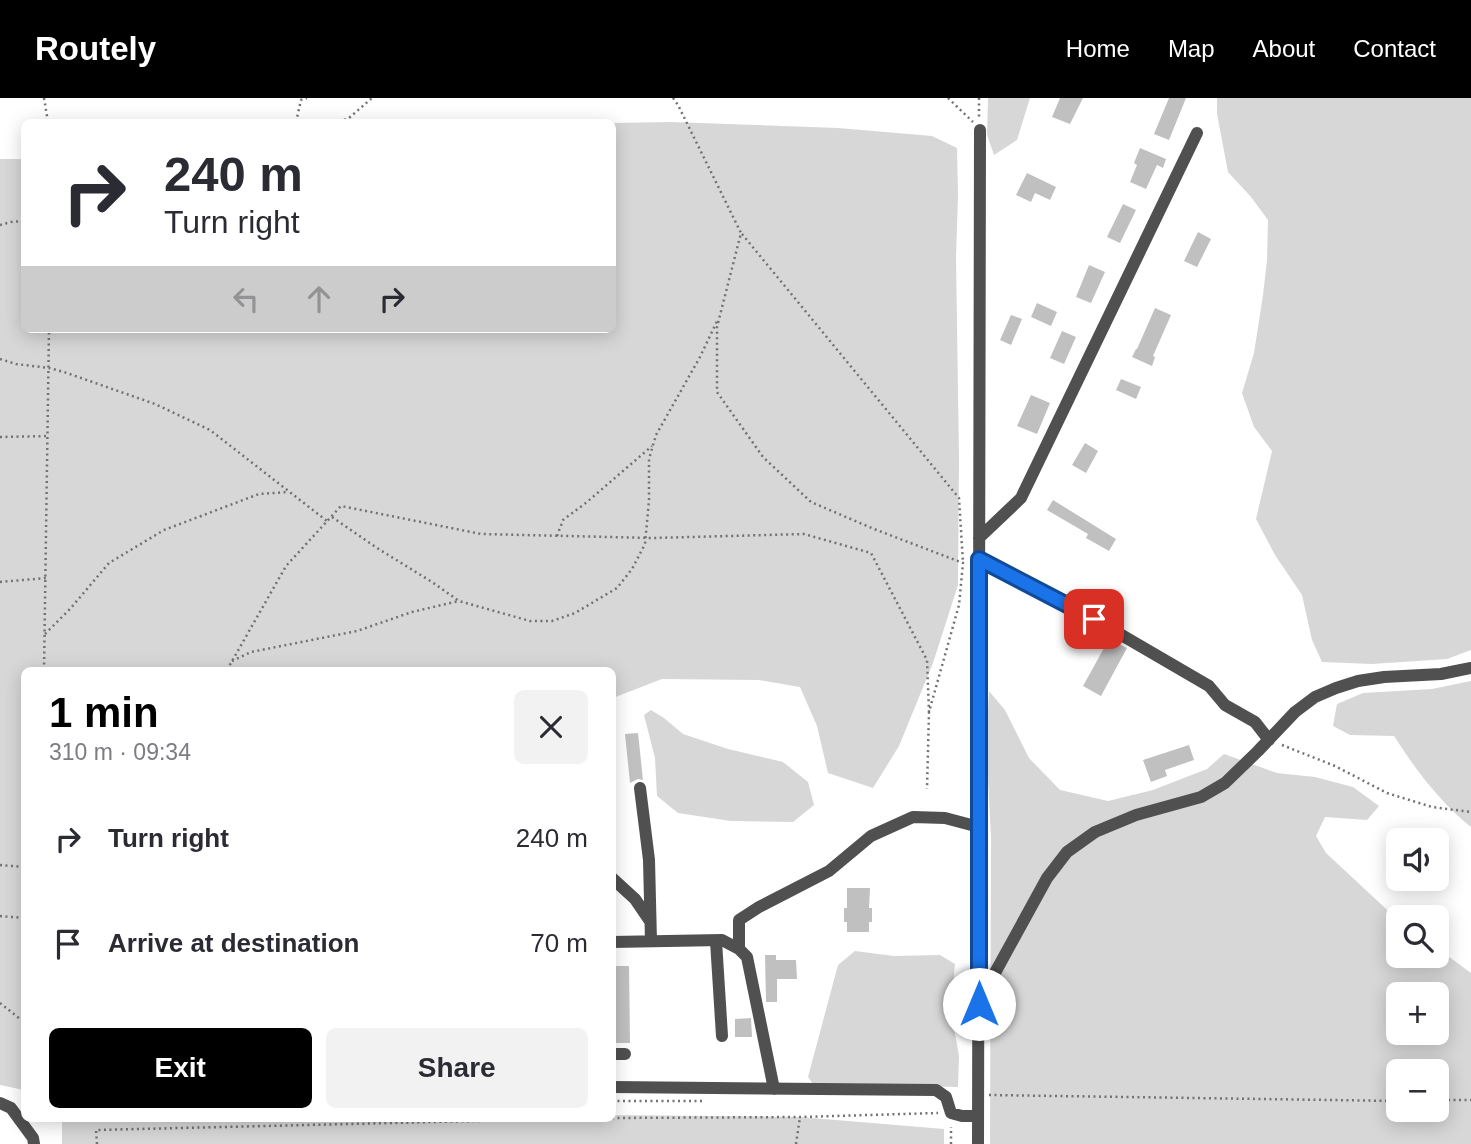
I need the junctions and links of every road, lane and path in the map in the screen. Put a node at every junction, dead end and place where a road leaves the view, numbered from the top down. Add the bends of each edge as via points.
1 (44, 98) edge
2 (307, 98) edge
3 (372, 98) edge
4 (673, 98) edge
5 (948, 98) edge
6 (979, 98) edge
7 (48, 119) edge
8 (297, 119) edge
9 (346, 119) edge
10 (980, 130) junction
11 (1197, 133) dead end
12 (21, 221) edge
13 (0, 225) edge
14 (741, 233) junction
15 (721, 312) junction
16 (49, 333) edge
17 (0, 359) edge
18 (49, 368) junction
19 (48, 436) junction
20 (0, 437) edge
21 (652, 446) junction
22 (289, 492) junction
23 (332, 517) junction
24 (328, 521) junction
25 (557, 536) junction
26 (645, 538) junction
27 (979, 538) junction
28 (979, 559) junction
29 (963, 563) junction
30 (46, 578) junction
31 (0, 582) edge
32 (459, 601) junction
33 (45, 634) junction
34 (232, 661) junction
35 (44, 667) edge
36 (229, 667) edge
37 (1471, 668) edge
38 (929, 712) junction
39 (1269, 740) junction
40 (640, 788) dead end
41 (927, 789) dead end
42 (1471, 812) edge
43 (979, 827) junction
44 (0, 865) edge
45 (21, 867) edge
46 (616, 882) edge
47 (0, 916) edge
48 (21, 918) edge
49 (651, 921) junction
50 (651, 941) junction
51 (716, 941) junction
52 (616, 942) edge
53 (739, 949) junction
54 (0, 1003) edge
55 (979, 1004) junction
56 (21, 1020) edge
57 (722, 1036) dead end
58 (616, 1087) edge
59 (774, 1089) junction
60 (978, 1095) junction
61 (1449, 1100) edge
62 (1471, 1100) edge
63 (616, 1101) edge
64 (708, 1101) dead end
65 (1386, 1101) edge
66 (0, 1103) edge
67 (951, 1113) junction
68 (978, 1116) junction
69 (800, 1117) junction
70 (616, 1118) edge
71 (21, 1122) edge
72 (21, 1122) edge
73 (433, 1122) edge
74 (34, 1144) edge
75 (97, 1144) edge
76 (796, 1144) edge
77 (951, 1144) edge
78 (978, 1144) edge

1 - 7 path
2 - 8 path via 301,100
3 - 9 path
4 - 14 path
5 - 10 path
6 - 10 path
10 - 27 street
11 - 27 street via 1021,498
12 - 13 path
14 - 15 path
14 - 29 path via 958,498
15 - 21 path
15 - 29 path via 717,392 763,457 811,502
16 - 18 path
17 - 18 path
18 - 19 path
18 - 22 path via 155,404 210,430
19 - 20 path
19 - 30 path
21 - 25 path via 563,520
21 - 26 path
22 - 24 path
22 - 33 path via 259,494 164,530 109,563
23 - 24 path
23 - 25 path via 341,506 481,534
23 - 32 path
24 - 34 path via 286,565
25 - 26 path
26 - 32 path via 632,569 617,588 552,621 530,621
26 - 38 path via 804,534 871,553 928,660
27 - 28 street
28 - 39 street via 1209,686 1225,705 1255,722
28 - 43 street
29 - 38 path via 959,604
30 - 31 path
30 - 33 path
32 - 34 path via 357,631 251,652
33 - 35 path
34 - 36 path
37 - 39 street via 1371,678 1336,688 1295,712
38 - 41 path
39 - 42 path via 1387,793 1432,807
39 - 55 street via 1225,783 1201,797 1095,832 1067,852 1047,878
40 - 49 street
43 - 53 street via 945,818 913,817 871,836 829,871 739,920
43 - 55 street
44 - 45 path
46 - 49 street
47 - 48 path
49 - 50 street
50 - 51 street
50 - 52 street
51 - 53 street
51 - 57 street
53 - 59 street via 747,957
54 - 56 path
55 - 60 street
58 - 59 street
59 - 67 street via 936,1090 946,1097
60 - 65 path
60 - 68 street
61 - 62 path
63 - 64 path
66 - 71 street via 11,1108
67 - 68 street
67 - 69 path
67 - 77 path
68 - 78 street
69 - 70 path
69 - 76 path
72 - 74 street
73 - 75 path via 96,1130

